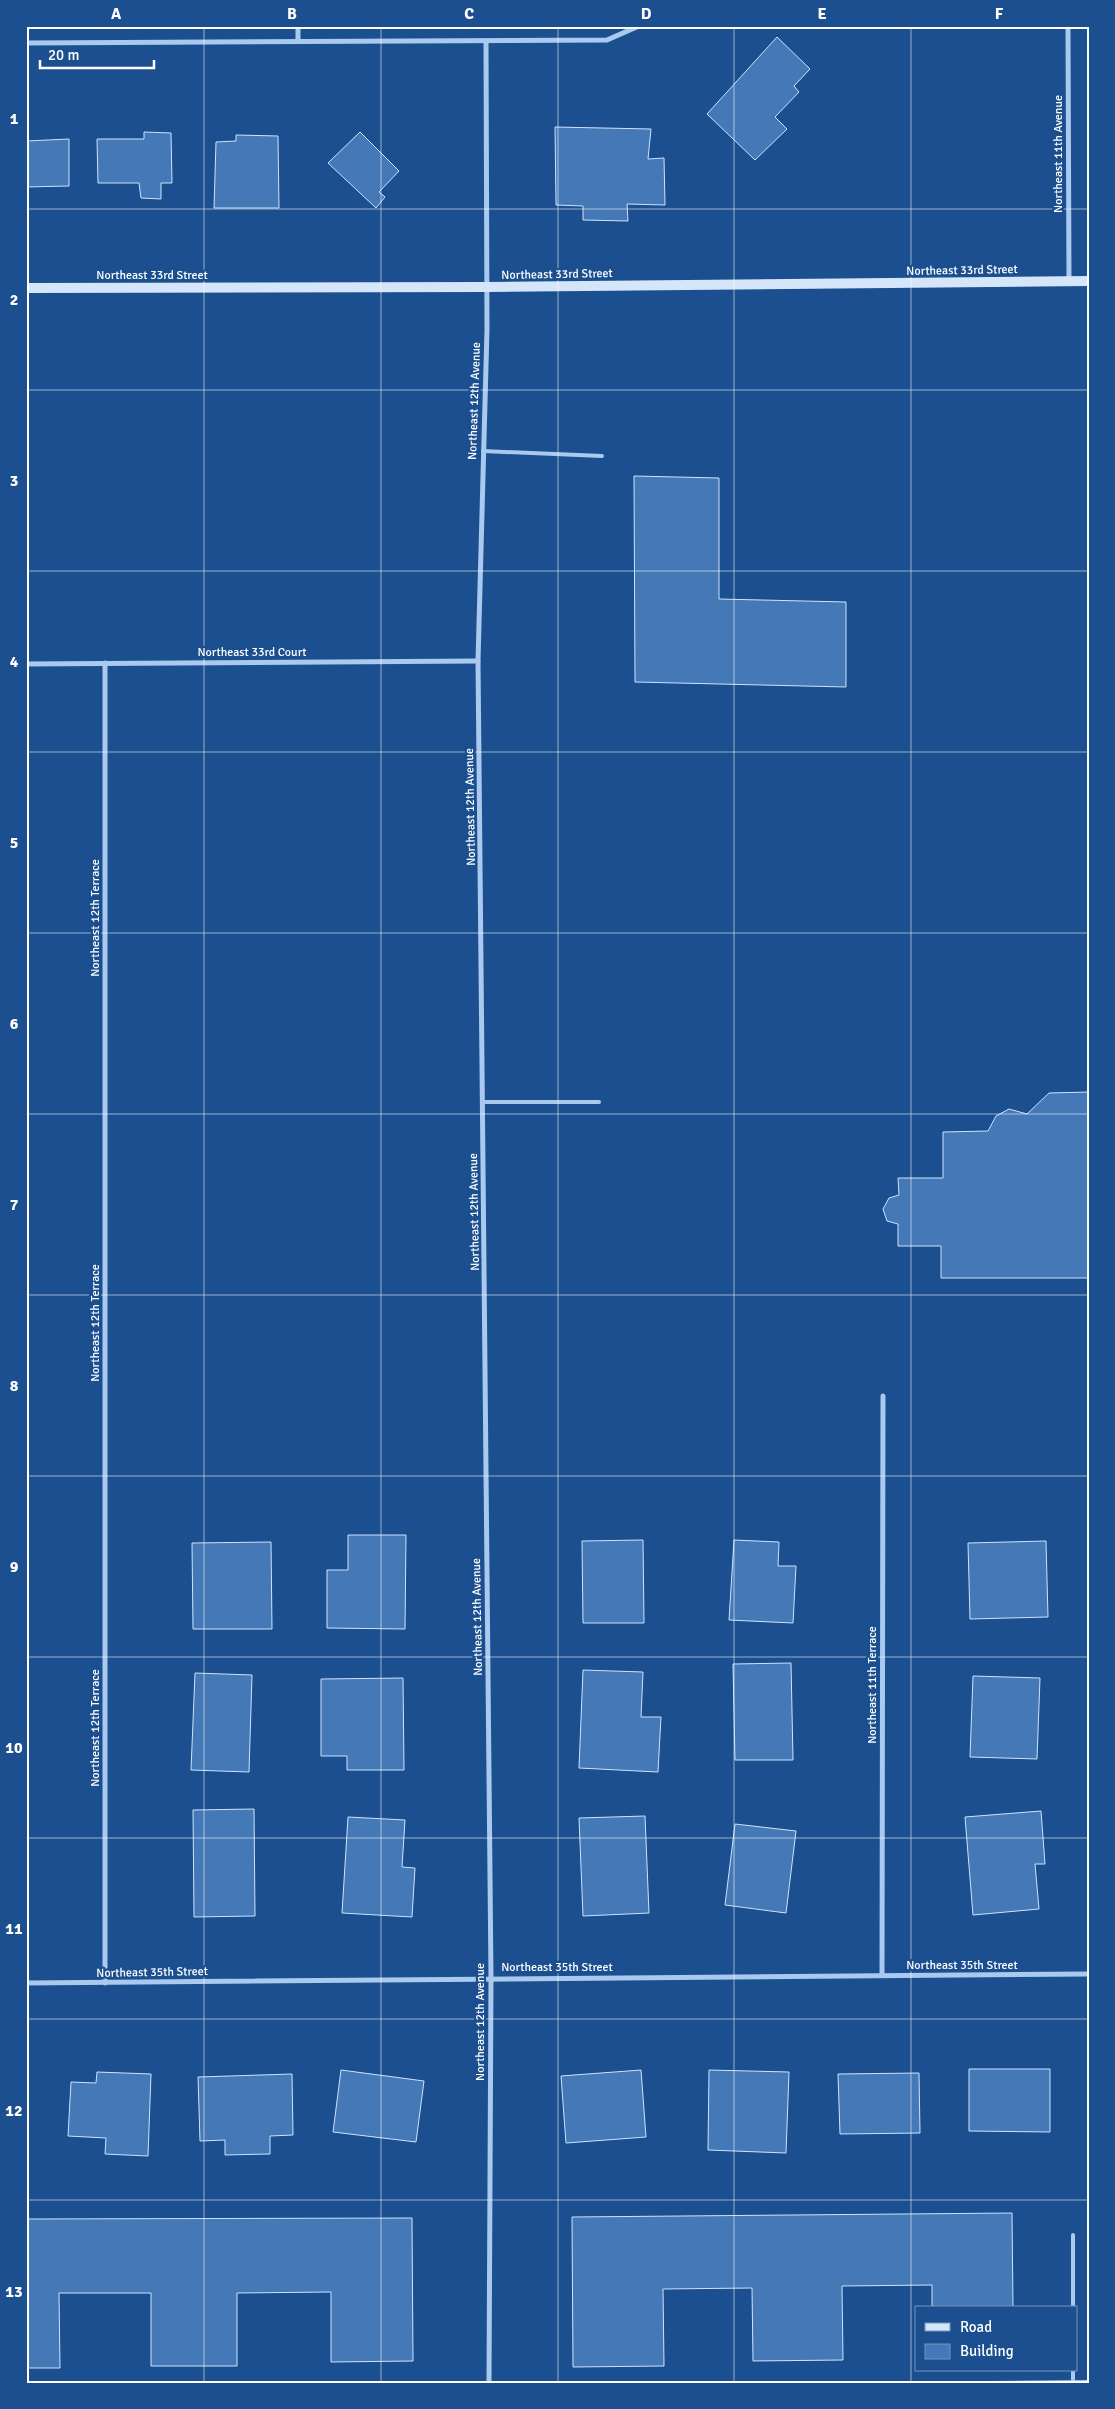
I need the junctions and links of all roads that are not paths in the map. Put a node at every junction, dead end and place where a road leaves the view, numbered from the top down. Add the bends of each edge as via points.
1 (298, 26) edge
2 (639, 26) edge
3 (1068, 26) edge
4 (486, 40) junction
5 (298, 41) junction
6 (26, 43) edge
7 (1089, 281) edge
8 (1069, 282) junction
9 (486, 287) junction
10 (26, 288) edge
11 (482, 451) junction
12 (602, 456) dead end
13 (478, 661) junction
14 (105, 663) junction
15 (26, 664) edge
16 (482, 1102) junction
17 (599, 1102) dead end
18 (883, 1396) dead end
19 (1089, 1974) edge
20 (882, 1975) junction
21 (491, 1978) junction
22 (26, 1983) edge
23 (104, 1983) junction
24 (1073, 2235) dead end
25 (1073, 2306) edge
26 (1089, 2382) edge
27 (489, 2383) edge
28 (992, 2383) edge
29 (1073, 2383) edge

1 - 5 street
2 - 4 street via 607,40
3 - 8 street, Northeast 11th Avenue
4 - 5 street
4 - 9 street, Northeast 12th Avenue
5 - 6 street
7 - 8 street, Northeast 33rd Street
8 - 9 street, Northeast 33rd Street
9 - 10 street, Northeast 33rd Street
9 - 11 street, Northeast 12th Avenue
11 - 12 lane
11 - 13 street, Northeast 12th Avenue
13 - 14 street, Northeast 33rd Court
13 - 16 street, Northeast 12th Avenue
14 - 15 street, Northeast 33rd Court
14 - 23 street, Northeast 12th Terrace
16 - 17 lane
16 - 21 street, Northeast 12th Avenue
18 - 20 street, Northeast 11th Terrace
19 - 20 street, Northeast 35th Street
20 - 21 street, Northeast 35th Street
21 - 23 street, Northeast 35th Street
21 - 27 street, Northeast 12th Avenue
22 - 23 street, Northeast 35th Street
24 - 25 lane
26 - 29 lane
28 - 29 lane

